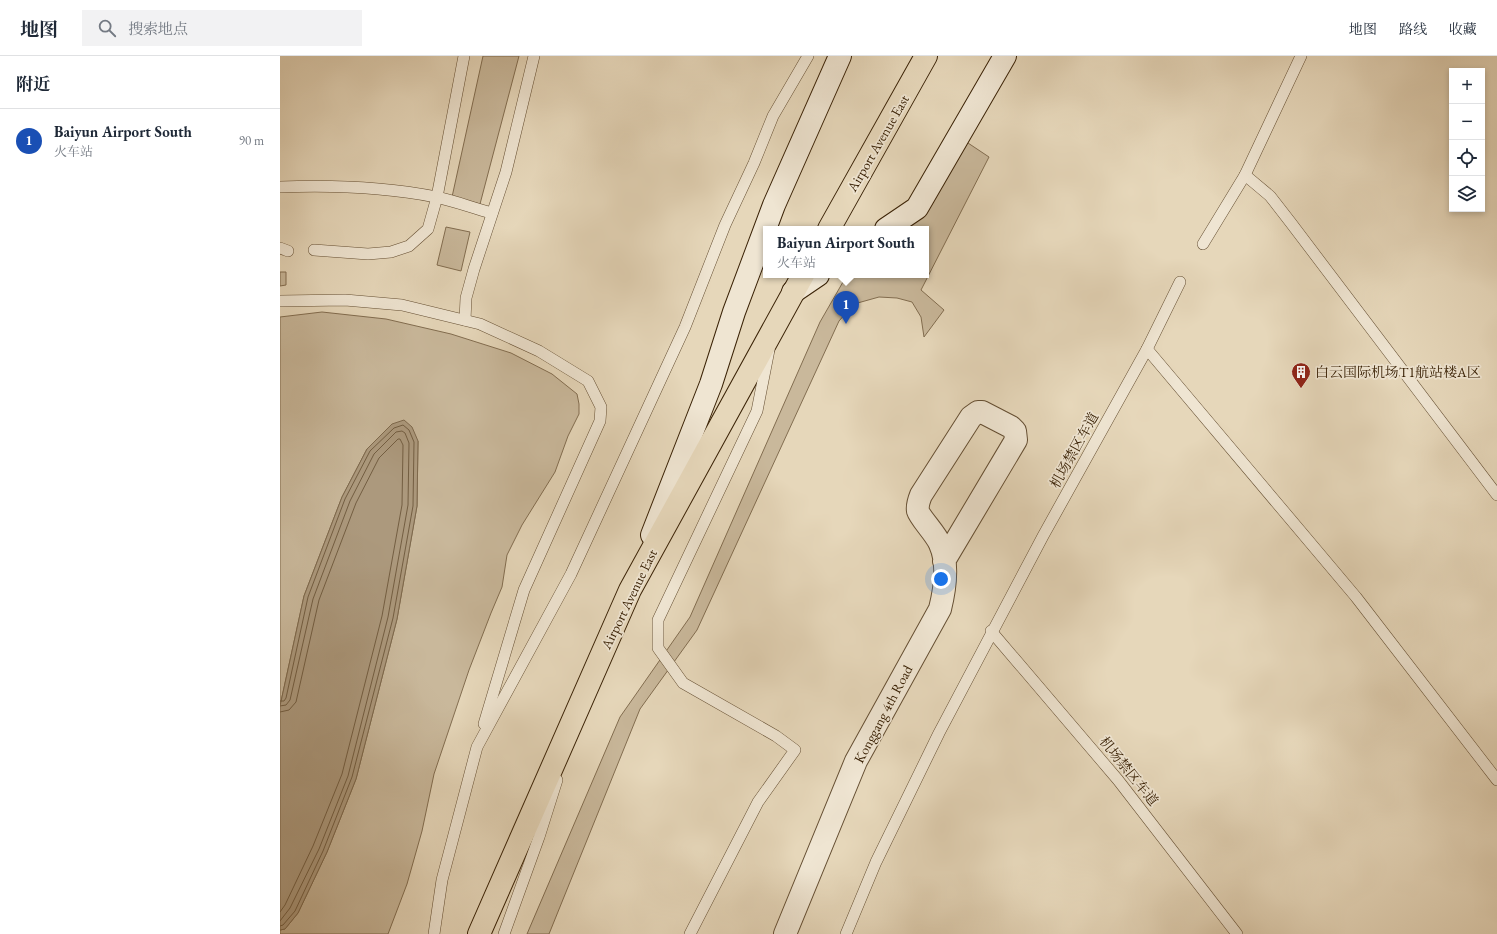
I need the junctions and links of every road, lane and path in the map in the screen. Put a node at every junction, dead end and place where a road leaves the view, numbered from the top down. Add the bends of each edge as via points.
1 (464, 56) edge
2 (534, 56) edge
3 (808, 56) edge
4 (840, 56) edge
5 (926, 56) edge
6 (1005, 56) edge
7 (1301, 56) edge
8 (1245, 175) junction
9 (280, 187) edge
10 (437, 197) junction
11 (492, 213) junction
12 (766, 226) edge
13 (831, 226) edge
14 (890, 226) edge
15 (763, 234) edge
16 (1203, 244) dead end
17 (314, 250) dead end
18 (810, 278) edge
19 (1180, 282) dead end
20 (798, 283) edge
21 (280, 301) edge
22 (465, 320) junction
23 (774, 325) junction
24 (1147, 349) junction
25 (1497, 495) edge
26 (944, 561) junction
27 (630, 590) junction
28 (992, 631) junction
29 (582, 700) junction
30 (477, 747) junction
31 (1497, 780) edge
32 (434, 934) edge
33 (479, 934) edge
34 (504, 934) edge
35 (690, 934) edge
36 (785, 934) edge
37 (846, 934) edge
38 (1237, 934) edge

1 - 10 lane
2 - 11 lane via 506,172
3 - 30 lane via 773,116 725,225 685,327 570,574
4 - 12 main road
5 - 13 highway, Airport Avenue East
6 - 14 main road via 917,208
7 - 8 lane
8 - 16 lane
8 - 25 lane via 1270,196
9 - 10 lane via 347,187
10 - 11 lane
10 - 17 lane via 428,229 409,246 391,252 368,254
11 - 22 lane via 466,298
15 - 27 main road via 711,384
18 - 20 main road
19 - 24 lane, 机场禁区车道
20 - 23 highway, Airport Avenue East
21 - 22 lane via 345,300 402,305
22 - 30 lane via 480,324 539,351 588,381 601,407 600,421 524,590
23 - 27 highway, Airport Avenue East
23 - 35 lane via 757,411 658,620 658,648 683,683 776,736 795,750 758,802
24 - 28 lane, 机场禁区车道
24 - 31 lane via 1356,597
26 - 26 main road, Konggang 4th Road via 941,545 921,517 918,502 974,414 982,412 1011,427 1016,440
26 - 36 main road, Konggang 4th Road via 944,594 940,609 856,761
27 - 29 highway, Airport Avenue East
28 - 37 lane, 机场禁区车道 via 876,862
28 - 38 lane, 机场禁区车道 via 1118,780
29 - 33 highway, Airport Avenue East
29 - 34 lane via 539,837
30 - 32 lane via 442,880

